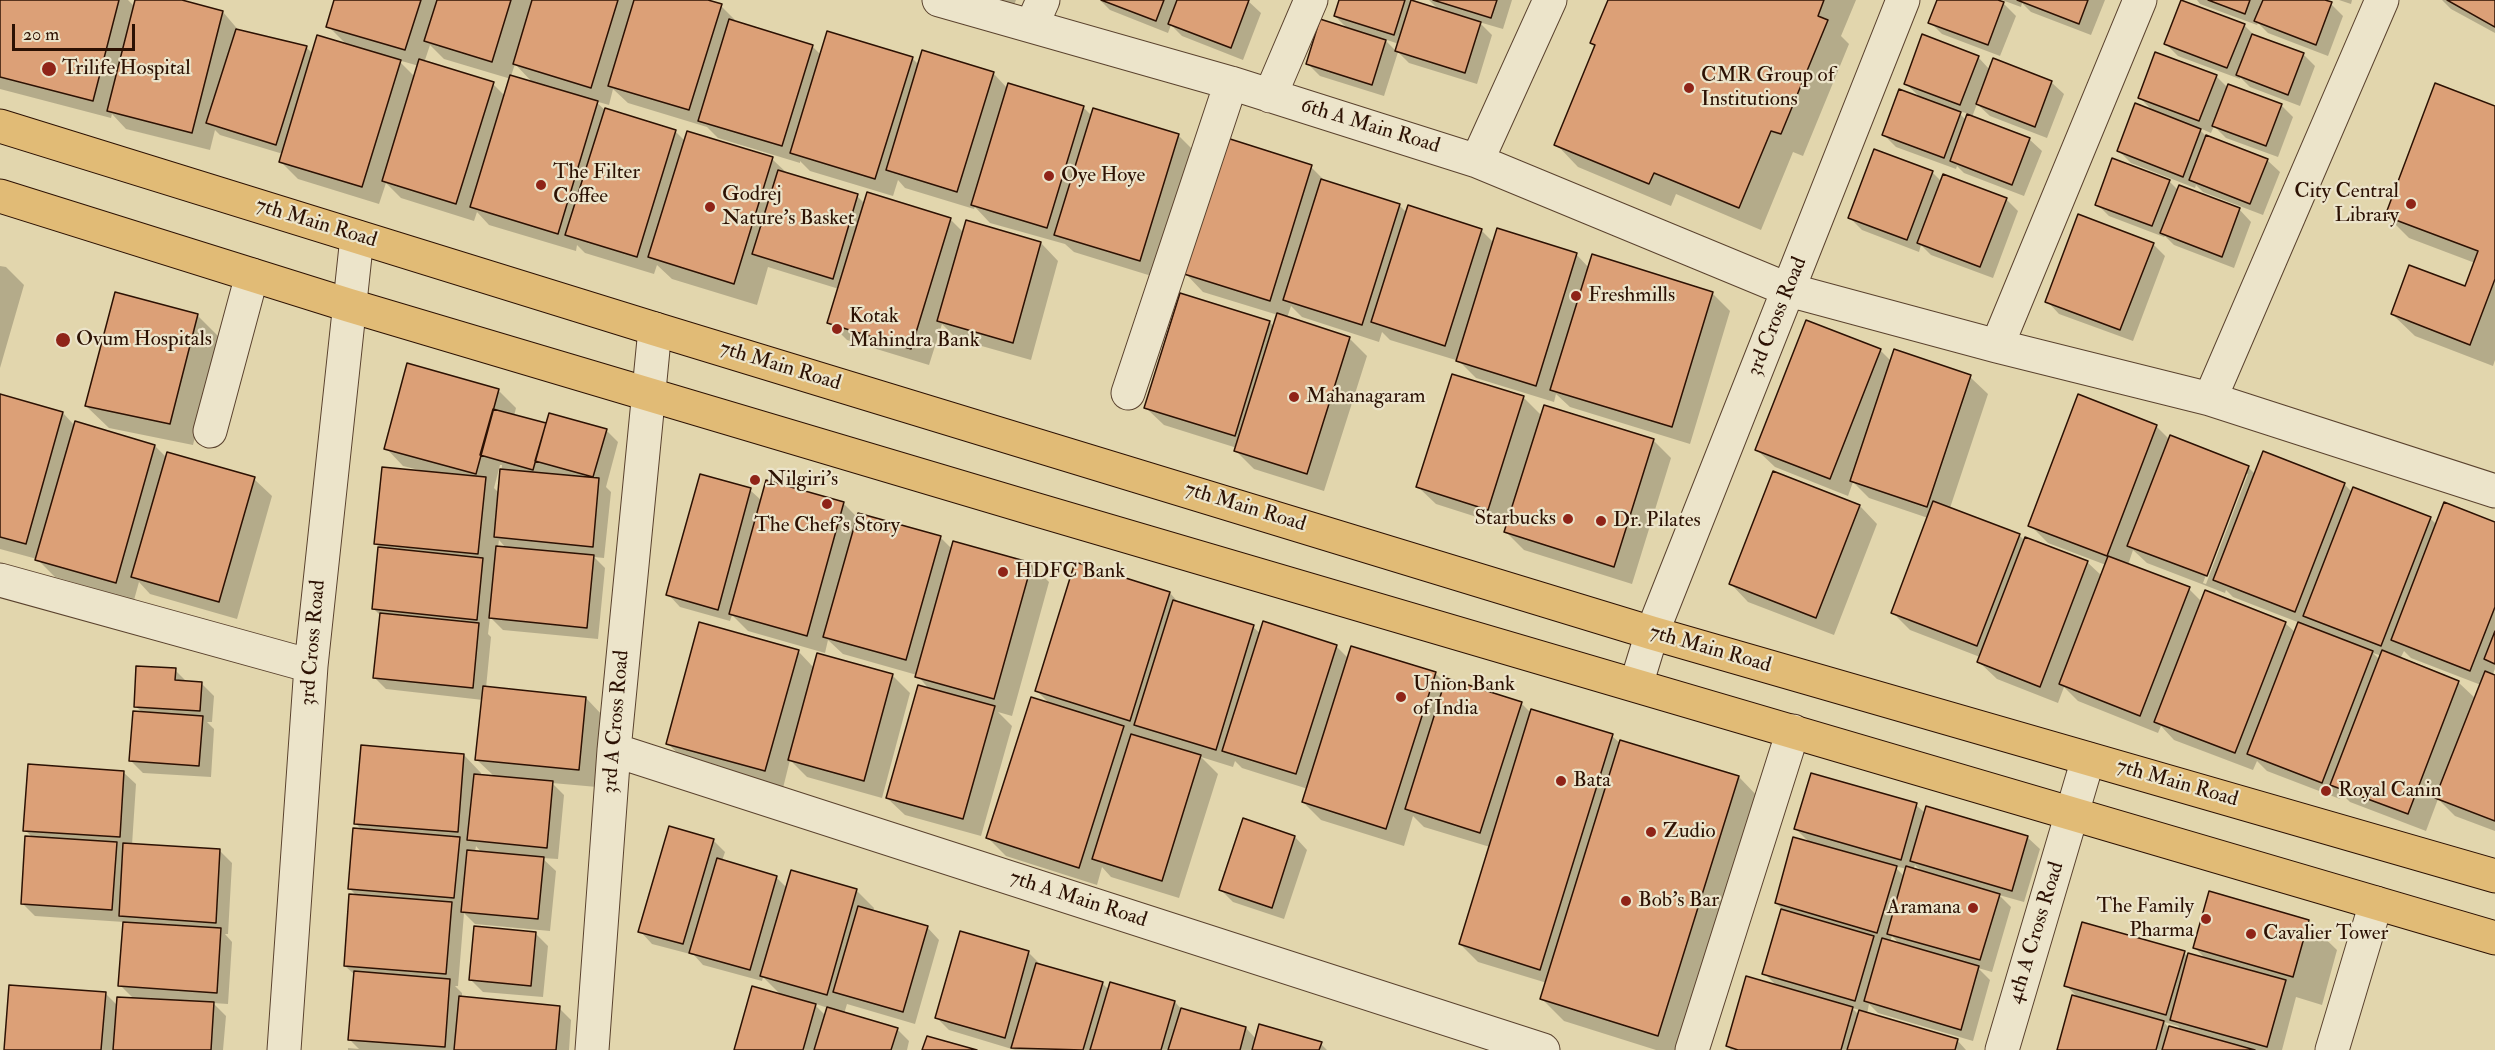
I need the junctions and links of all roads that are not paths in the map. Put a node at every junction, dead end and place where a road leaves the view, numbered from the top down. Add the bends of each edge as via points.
1 (939, 0) edge
2 (1311, 0) edge
3 (1550, 0) edge
4 (1903, 0) edge
5 (2140, 0) edge
6 (2382, 0) edge
7 (1037, 13) edge
8 (1231, 83) junction
9 (1270, 96) junction
10 (0, 126) edge
11 (1477, 161) junction
12 (0, 196) edge
13 (357, 237) junction
14 (252, 275) junction
15 (1790, 290) junction
16 (348, 305) junction
17 (656, 329) junction
18 (1997, 346) junction
19 (1128, 393) dead end
20 (650, 395) junction
21 (2210, 399) junction
22 (210, 431) dead end
23 (2495, 491) edge
24 (0, 580) edge
25 (1652, 633) junction
26 (311, 666) junction
27 (1636, 685) junction
28 (1793, 731) junction
29 (614, 750) junction
30 (2088, 759) junction
31 (2073, 815) junction
32 (2495, 876) edge
33 (2376, 903) junction
34 (2495, 938) edge
35 (284, 1050) edge
36 (591, 1050) edge
37 (1542, 1050) edge
38 (1692, 1050) edge
39 (2002, 1050) edge
40 (2332, 1050) edge

1 - 7 street, 6th A Main Road
2 - 9 street
3 - 11 street
4 - 15 street, 3rd Cross Road
5 - 18 street
6 - 21 street
7 - 8 street, 6th A Main Road
8 - 9 street, 6th A Main Road
8 - 19 street
9 - 11 street, 6th A Main Road
10 - 13 main road, 7th Main Road
11 - 15 street, 6th A Main Road
12 - 14 main road
13 - 16 street, 3rd Cross Road
13 - 17 main road, 7th Main Road
14 - 16 main road
14 - 22 street
15 - 18 street, 6th A Main Road
15 - 25 street, 3rd Cross Road
16 - 20 main road
16 - 26 street, 3rd Cross Road
17 - 20 street, 3rd A Cross Road
17 - 25 main road, 7th Main Road
18 - 21 street, 6th A Main Road
20 - 27 main road
20 - 29 street, 3rd A Cross Road
21 - 23 street, 6th A Main Road
24 - 26 street
25 - 27 street, 3rd Cross Road
25 - 30 main road, 7th Main Road
26 - 35 street, 3rd Cross Road
27 - 28 main road
28 - 31 main road
28 - 38 street
29 - 36 street, 3rd A Cross Road
29 - 37 street, 7th A Main Road
30 - 31 street, 4th A Cross Road
30 - 32 main road, 7th Main Road
31 - 33 main road
31 - 39 street, 4th A Cross Road
33 - 34 main road
33 - 40 street

